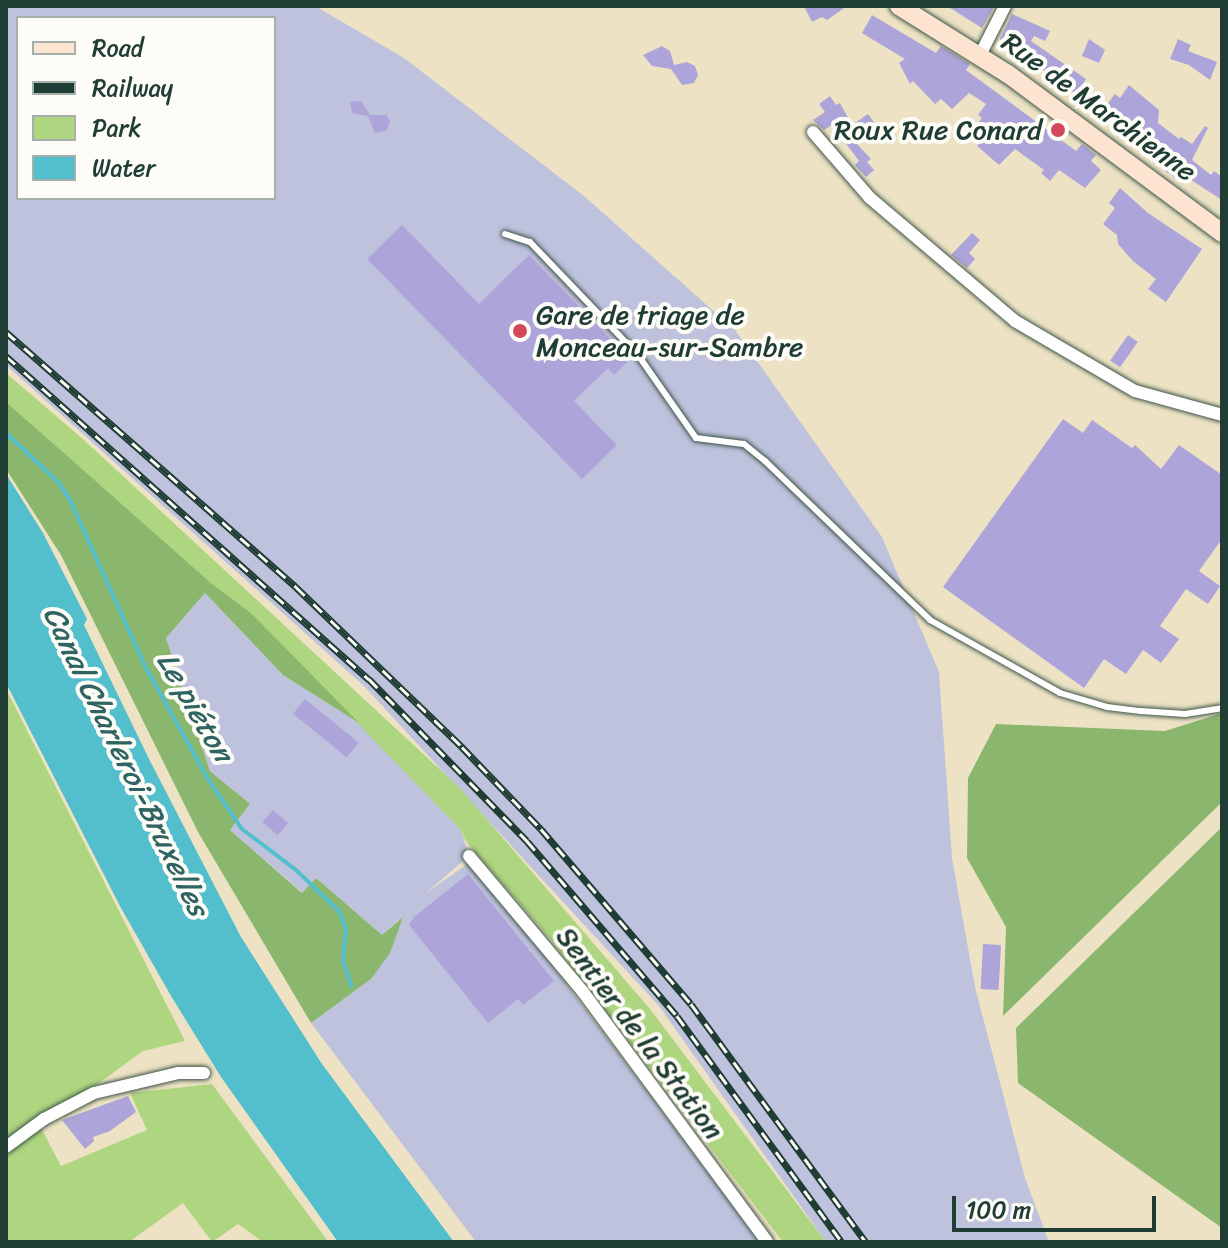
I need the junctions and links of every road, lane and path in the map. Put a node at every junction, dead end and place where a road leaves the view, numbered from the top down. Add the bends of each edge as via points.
1 (899, 6) edge
2 (1005, 6) edge
3 (980, 55) junction
4 (813, 132) dead end
5 (1222, 233) edge
6 (505, 234) dead end
7 (1222, 415) edge
8 (1222, 708) edge
9 (469, 856) dead end
10 (204, 1073) dead end
11 (6, 1147) edge
12 (767, 1242) edge

1 - 3 main road, Rue de Marchienne
2 - 3 street
3 - 5 main road, Rue de Marchienne
4 - 7 street via 870,198 1015,321 1135,391
6 - 8 lane via 530,242 638,355 696,438 744,444 930,620 1060,693 1141,711 1185,714
9 - 12 street, Sentier de la Station via 583,992
10 - 11 street via 178,1073 94,1093

